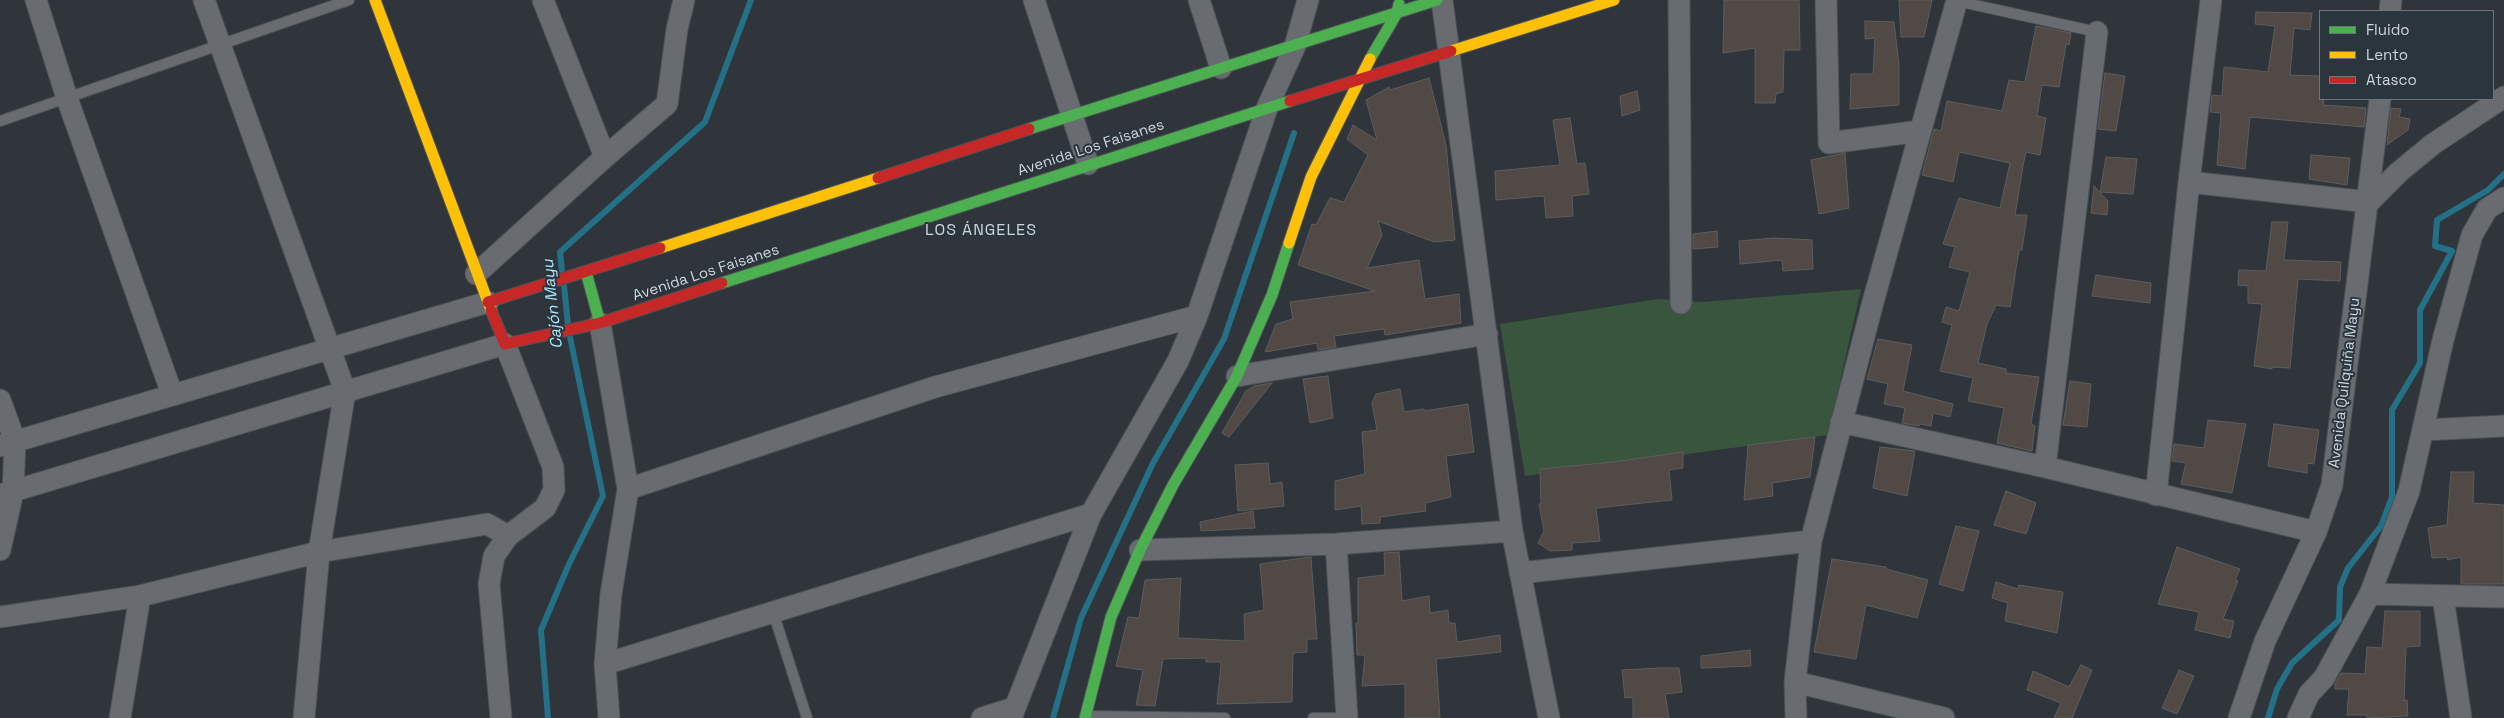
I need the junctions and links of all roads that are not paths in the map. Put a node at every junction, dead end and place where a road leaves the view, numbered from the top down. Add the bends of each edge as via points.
1 (36, 0) edge
2 (204, 0) edge
3 (349, 0) edge
4 (374, 0) edge
5 (542, 0) edge
6 (684, 0) edge
7 (1034, 0) edge
8 (1199, 0) edge
9 (1308, 0) edge
10 (1401, 0) edge
11 (1437, 0) edge
12 (1442, 0) edge
13 (1614, 0) edge
14 (1679, 0) edge
15 (1826, 0) edge
16 (1957, 0) edge
17 (2211, 0) edge
18 (1396, 13) junction
19 (2097, 32) joint
20 (220, 45) junction
21 (1295, 46) junction
22 (1450, 52) junction
23 (1221, 68) junction
24 (1356, 82) junction
25 (2504, 96) edge
26 (67, 98) junction
27 (2380, 100) edge
28 (1267, 108) junction
29 (1071, 115) junction
30 (0, 121) edge
31 (1920, 131) junction
32 (605, 156) junction
33 (1088, 164) junction
34 (2189, 182) junction
35 (2504, 198) edge
36 (2369, 202) junction
37 (586, 272) junction
38 (476, 274) junction
39 (488, 302) junction
40 (1681, 304) dead end
41 (1197, 316) junction
42 (600, 323) junction
43 (1487, 334) junction
44 (505, 344) junction
45 (329, 349) junction
46 (1237, 376) junction
47 (344, 391) junction
48 (172, 394) junction
49 (0, 400) edge
50 (1841, 422) junction
51 (2504, 426) edge
52 (2424, 430) junction
53 (8, 444) edge
54 (2045, 467) junction
55 (628, 489) junction
56 (6, 493) edge
57 (2156, 495) junction
58 (1091, 514) junction
59 (1512, 531) junction
60 (2316, 532) junction
61 (508, 536) junction
62 (1811, 541) junction
63 (1336, 544) junction
64 (0, 550) edge
65 (1140, 550) junction
66 (319, 552) junction
67 (1520, 573) junction
68 (2370, 594) junction
69 (140, 596) junction
70 (2443, 597) junction
71 (2504, 597) edge
72 (773, 612) junction
73 (0, 617) edge
74 (606, 664) junction
75 (1795, 682) junction
76 (1012, 713) edge
77 (1085, 717) edge
78 (120, 718) edge
79 (304, 718) edge
80 (501, 718) edge
81 (609, 718) edge
82 (807, 718) edge
83 (982, 718) edge
84 (1225, 718) edge
85 (1313, 718) edge
86 (1347, 718) edge
87 (1549, 718) edge
88 (1796, 718) edge
89 (1944, 718) edge
90 (2239, 718) edge
91 (2298, 718) edge
92 (2461, 718) edge

1 - 26 street
2 - 20 street
3 - 20 lane
4 - 38 street
5 - 32 street
6 - 32 street via 667,104
7 - 29 street
8 - 23 street
9 - 21 street
10 - 18 street
11 - 18 street
12 - 22 street
13 - 22 street, Avenida Los Faisanes
14 - 40 street
15 - 31 street via 1829,143
16 - 19 lane
16 - 31 street
17 - 34 street
18 - 21 street
18 - 24 street
19 - 54 street
20 - 26 lane
20 - 45 street
21 - 23 street
21 - 28 street
22 - 24 street, Avenida Los Faisanes
22 - 43 street
23 - 29 street
24 - 28 street, Avenida Los Faisanes
24 - 46 street via 1311,177 1272,296
25 - 36 street via 2433,144
26 - 30 lane
26 - 48 street
27 - 36 street, Avenida Quilquiña Mayu
28 - 33 street, Avenida Los Faisanes
28 - 41 street
29 - 33 street
29 - 37 street
31 - 50 street
32 - 38 street
33 - 42 street, Avenida Los Faisanes
34 - 36 street
34 - 57 street
35 - 52 street via 2488,209 2472,236
36 - 60 street, Avenida Quilquiña Mayu via 2332,485
37 - 39 street
37 - 42 street
38 - 39 street
39 - 44 street
39 - 45 street
41 - 55 street via 935,387
41 - 58 street via 1178,361
42 - 44 street, Avenida Los Faisanes
42 - 55 street
43 - 46 street
43 - 59 street
44 - 47 street
44 - 61 street via 553,466 554,490 545,508
45 - 47 street
45 - 48 street
46 - 65 street via 1173,485
47 - 56 street
47 - 66 street
48 - 53 street
49 - 53 street
50 - 54 street
50 - 62 street
51 - 52 street
52 - 68 street via 2409,491
53 - 56 street
54 - 57 street
55 - 74 street via 611,594
56 - 64 street
57 - 60 street
58 - 72 street
58 - 76 street
59 - 63 street
59 - 67 street
60 - 90 street, Avenida Quilquiña Mayu via 2265,642
61 - 66 street via 487,524
61 - 80 street via 494,556 490,584
62 - 67 street
62 - 75 street
63 - 65 street
63 - 86 street
65 - 77 street via 1111,617
66 - 69 street
66 - 79 street
67 - 87 street
68 - 70 street
68 - 91 street via 2324,678 2309,694
69 - 73 street
69 - 78 street
70 - 71 street
70 - 92 street
72 - 74 street
72 - 82 lane
74 - 81 street
75 - 88 street
75 - 89 street
76 - 83 street
77 - 84 lane
85 - 86 lane

